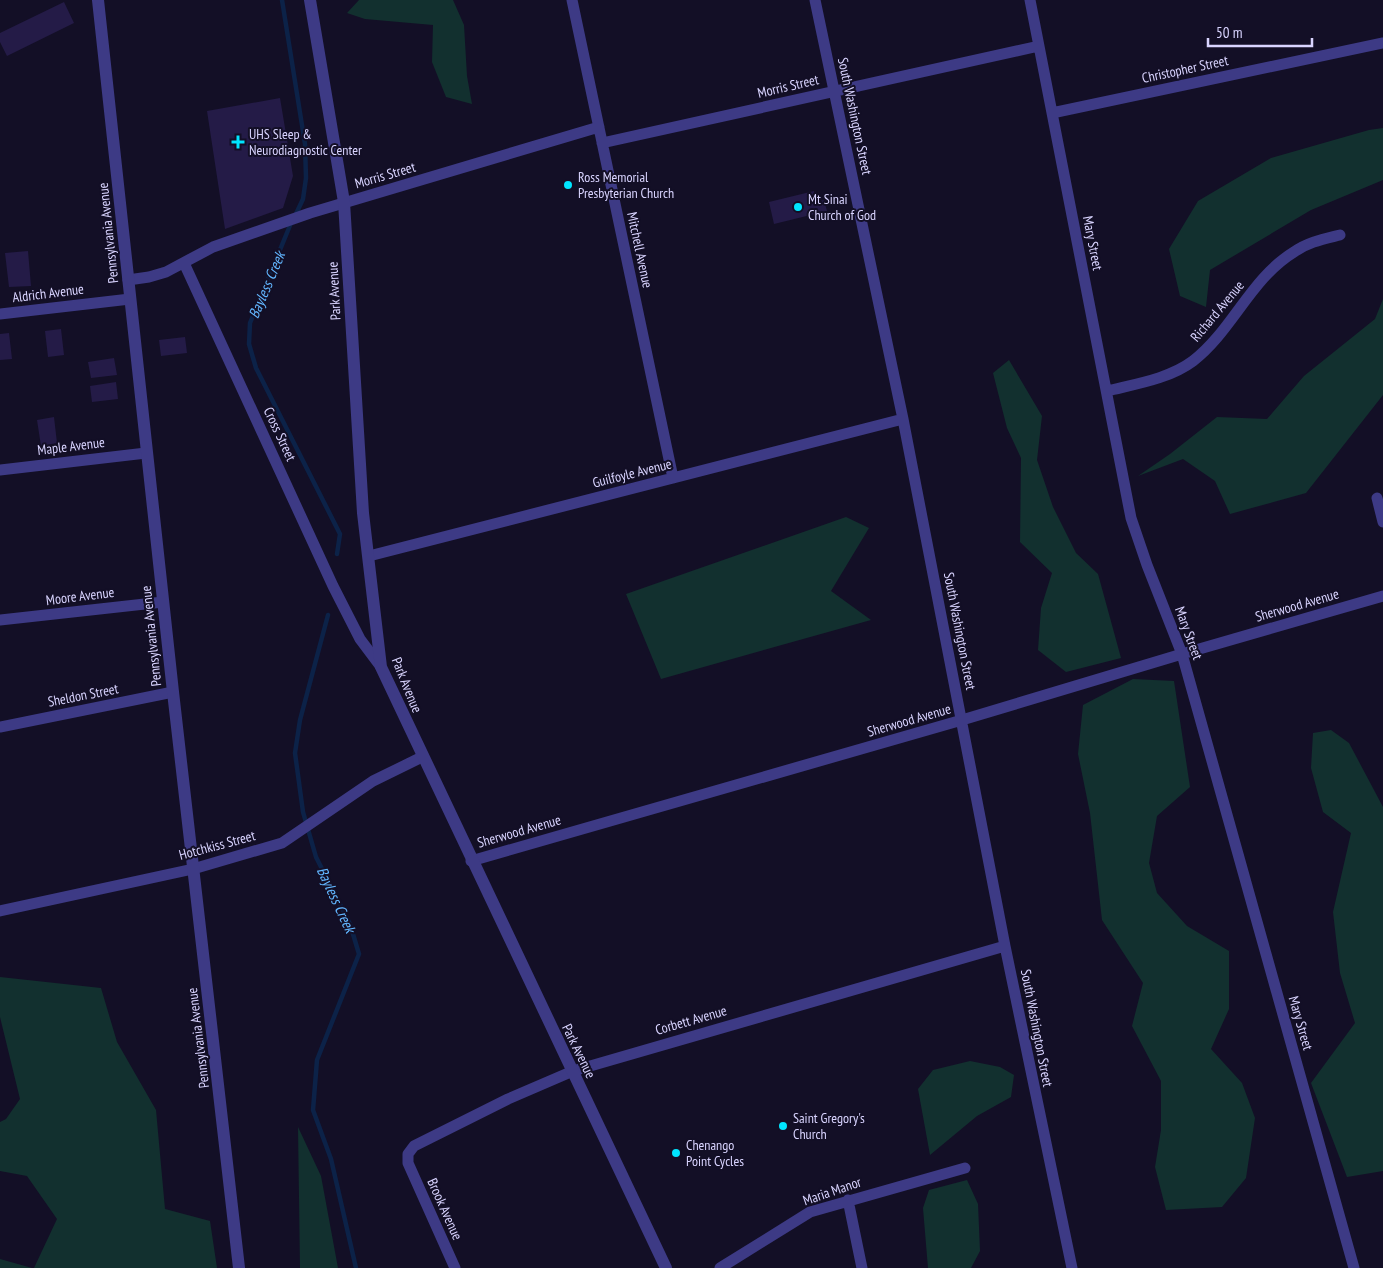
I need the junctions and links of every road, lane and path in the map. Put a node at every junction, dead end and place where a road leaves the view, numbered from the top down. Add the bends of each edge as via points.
1 (98, 0) edge
2 (310, 0) edge
3 (572, 0) edge
4 (815, 0) edge
5 (1030, 0) edge
6 (1383, 43) edge
7 (1039, 46) junction
8 (834, 91) junction
9 (1052, 113) junction
10 (599, 128) junction
11 (602, 143) junction
12 (344, 202) junction
13 (1340, 235) dead end
14 (184, 263) junction
15 (128, 280) junction
16 (130, 299) junction
17 (0, 314) edge
18 (1107, 391) junction
19 (903, 419) junction
20 (146, 453) junction
21 (0, 470) edge
22 (673, 478) junction
23 (1377, 498) dead end
24 (1383, 522) edge
25 (369, 556) junction
26 (1383, 596) edge
27 (162, 602) junction
28 (0, 620) edge
29 (1182, 654) junction
30 (380, 667) junction
31 (172, 692) junction
32 (962, 720) junction
33 (0, 727) edge
34 (422, 757) junction
35 (470, 861) junction
36 (193, 869) junction
37 (0, 911) edge
38 (1005, 946) junction
39 (572, 1071) junction
40 (408, 1163) joint
41 (965, 1168) dead end
42 (848, 1200) junction
43 (239, 1268) edge
44 (455, 1268) edge
45 (666, 1268) edge
46 (720, 1268) edge
47 (862, 1268) edge
48 (1072, 1268) edge
49 (1354, 1268) edge

1 - 15 street, Pennsylvania Avenue
2 - 12 street, Park Avenue
3 - 10 street, Mitchell Avenue
4 - 8 street, South Washington Street
5 - 7 street, Mary Street
6 - 9 street, Christopher Street
7 - 8 street, Morris Street
7 - 9 street, Mary Street
8 - 11 street, Morris Street
8 - 19 street, South Washington Street
9 - 18 street, Mary Street
10 - 11 street, Mitchell Avenue
10 - 12 street, Morris Street
11 - 22 street, Mitchell Avenue
12 - 14 street, Morris Street via 213,247
12 - 25 street, Park Avenue via 363,513
13 - 18 street, Richard Avenue via 1313,242 1293,252 1274,268 1227,326 1194,360 1147,381
14 - 15 street via 149,277
14 - 30 street, Cross Street via 333,586 360,639
15 - 16 street, Pennsylvania Avenue
16 - 17 street, Aldrich Avenue
16 - 20 street, Pennsylvania Avenue
18 - 29 street, Mary Street via 1131,518
19 - 22 street, Guilfoyle Avenue
19 - 32 street, South Washington Street
20 - 21 street, Maple Avenue
20 - 27 street, Pennsylvania Avenue
22 - 25 street, Guilfoyle Avenue
23 - 24 street
25 - 30 street, Park Avenue
26 - 29 street, Sherwood Avenue
27 - 28 street, Moore Avenue
27 - 31 street, Pennsylvania Avenue
29 - 32 street, Sherwood Avenue
29 - 49 street, Mary Street
30 - 34 street, Park Avenue
31 - 33 street, Sheldon Street
31 - 36 street, Pennsylvania Avenue
32 - 35 street, Sherwood Avenue
32 - 38 street, South Washington Street
34 - 35 street, Park Avenue
34 - 36 street, Hotchkiss Street via 373,781 282,842
35 - 39 street, Park Avenue
36 - 37 street, Hotchkiss Street
36 - 43 street, Pennsylvania Avenue
38 - 39 street, Corbett Avenue
38 - 48 street, South Washington Street
39 - 40 street, Corbett Avenue via 414,1146 408,1154
39 - 45 street, Park Avenue
40 - 44 street, Brook Avenue
41 - 42 street, Maria Manor
42 - 46 street, Maria Manor via 810,1212
42 - 47 street

